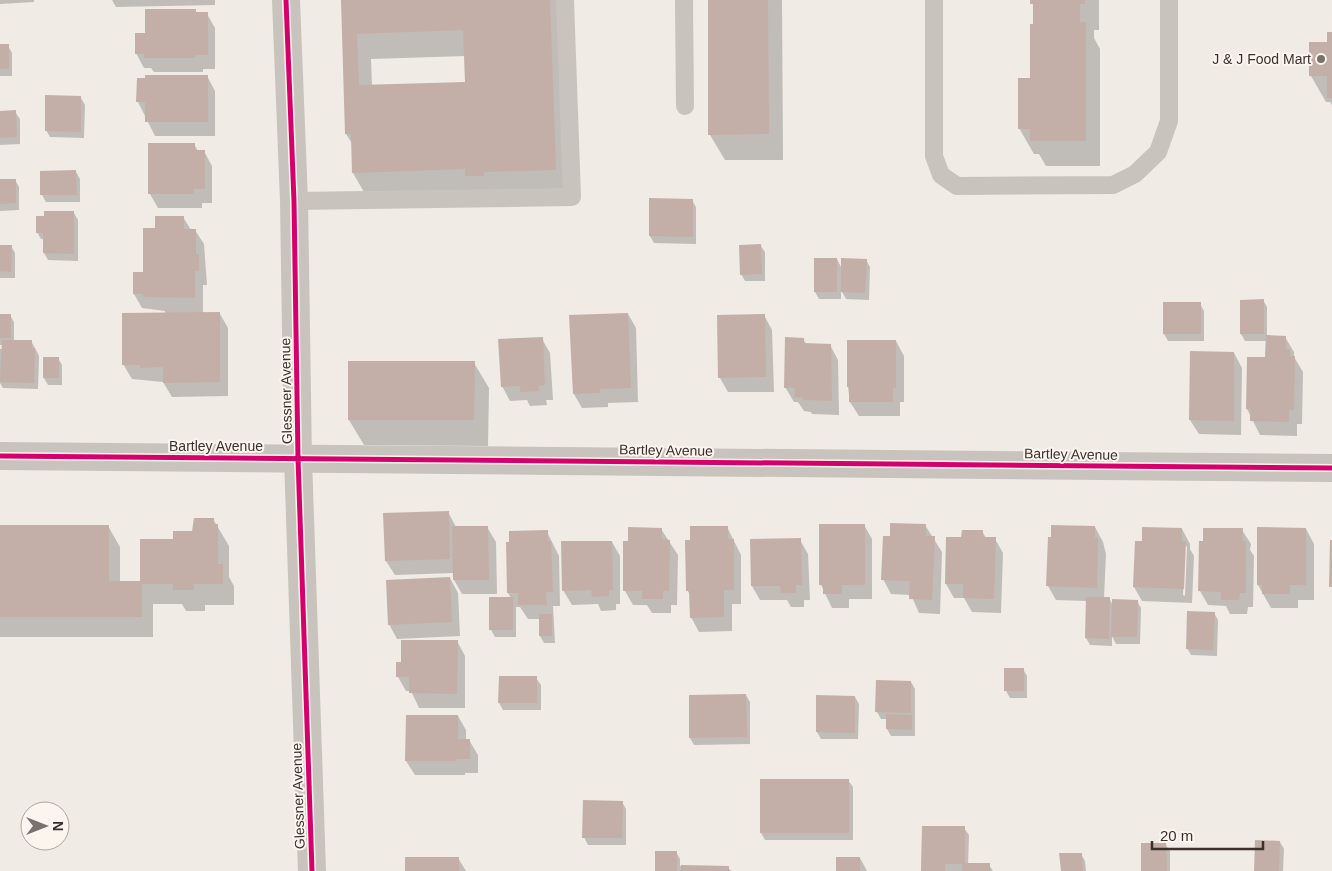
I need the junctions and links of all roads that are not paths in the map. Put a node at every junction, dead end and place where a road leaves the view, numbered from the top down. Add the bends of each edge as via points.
1 (286, 0) edge
2 (565, 0) edge
3 (684, 0) edge
4 (934, 0) edge
5 (1169, 0) edge
6 (686, 106) dead end
7 (294, 200) junction
8 (0, 456) edge
9 (298, 458) junction
10 (1332, 468) edge
11 (312, 871) edge

1 - 7 street, Glessner Avenue
2 - 7 lane via 572,197
3 - 6 lane
4 - 5 lane via 934,156 941,175 957,186 1113,185 1135,174 1158,152 1169,121
7 - 9 street, Glessner Avenue
8 - 9 street, Bartley Avenue
9 - 10 street, Bartley Avenue
9 - 11 street, Glessner Avenue

